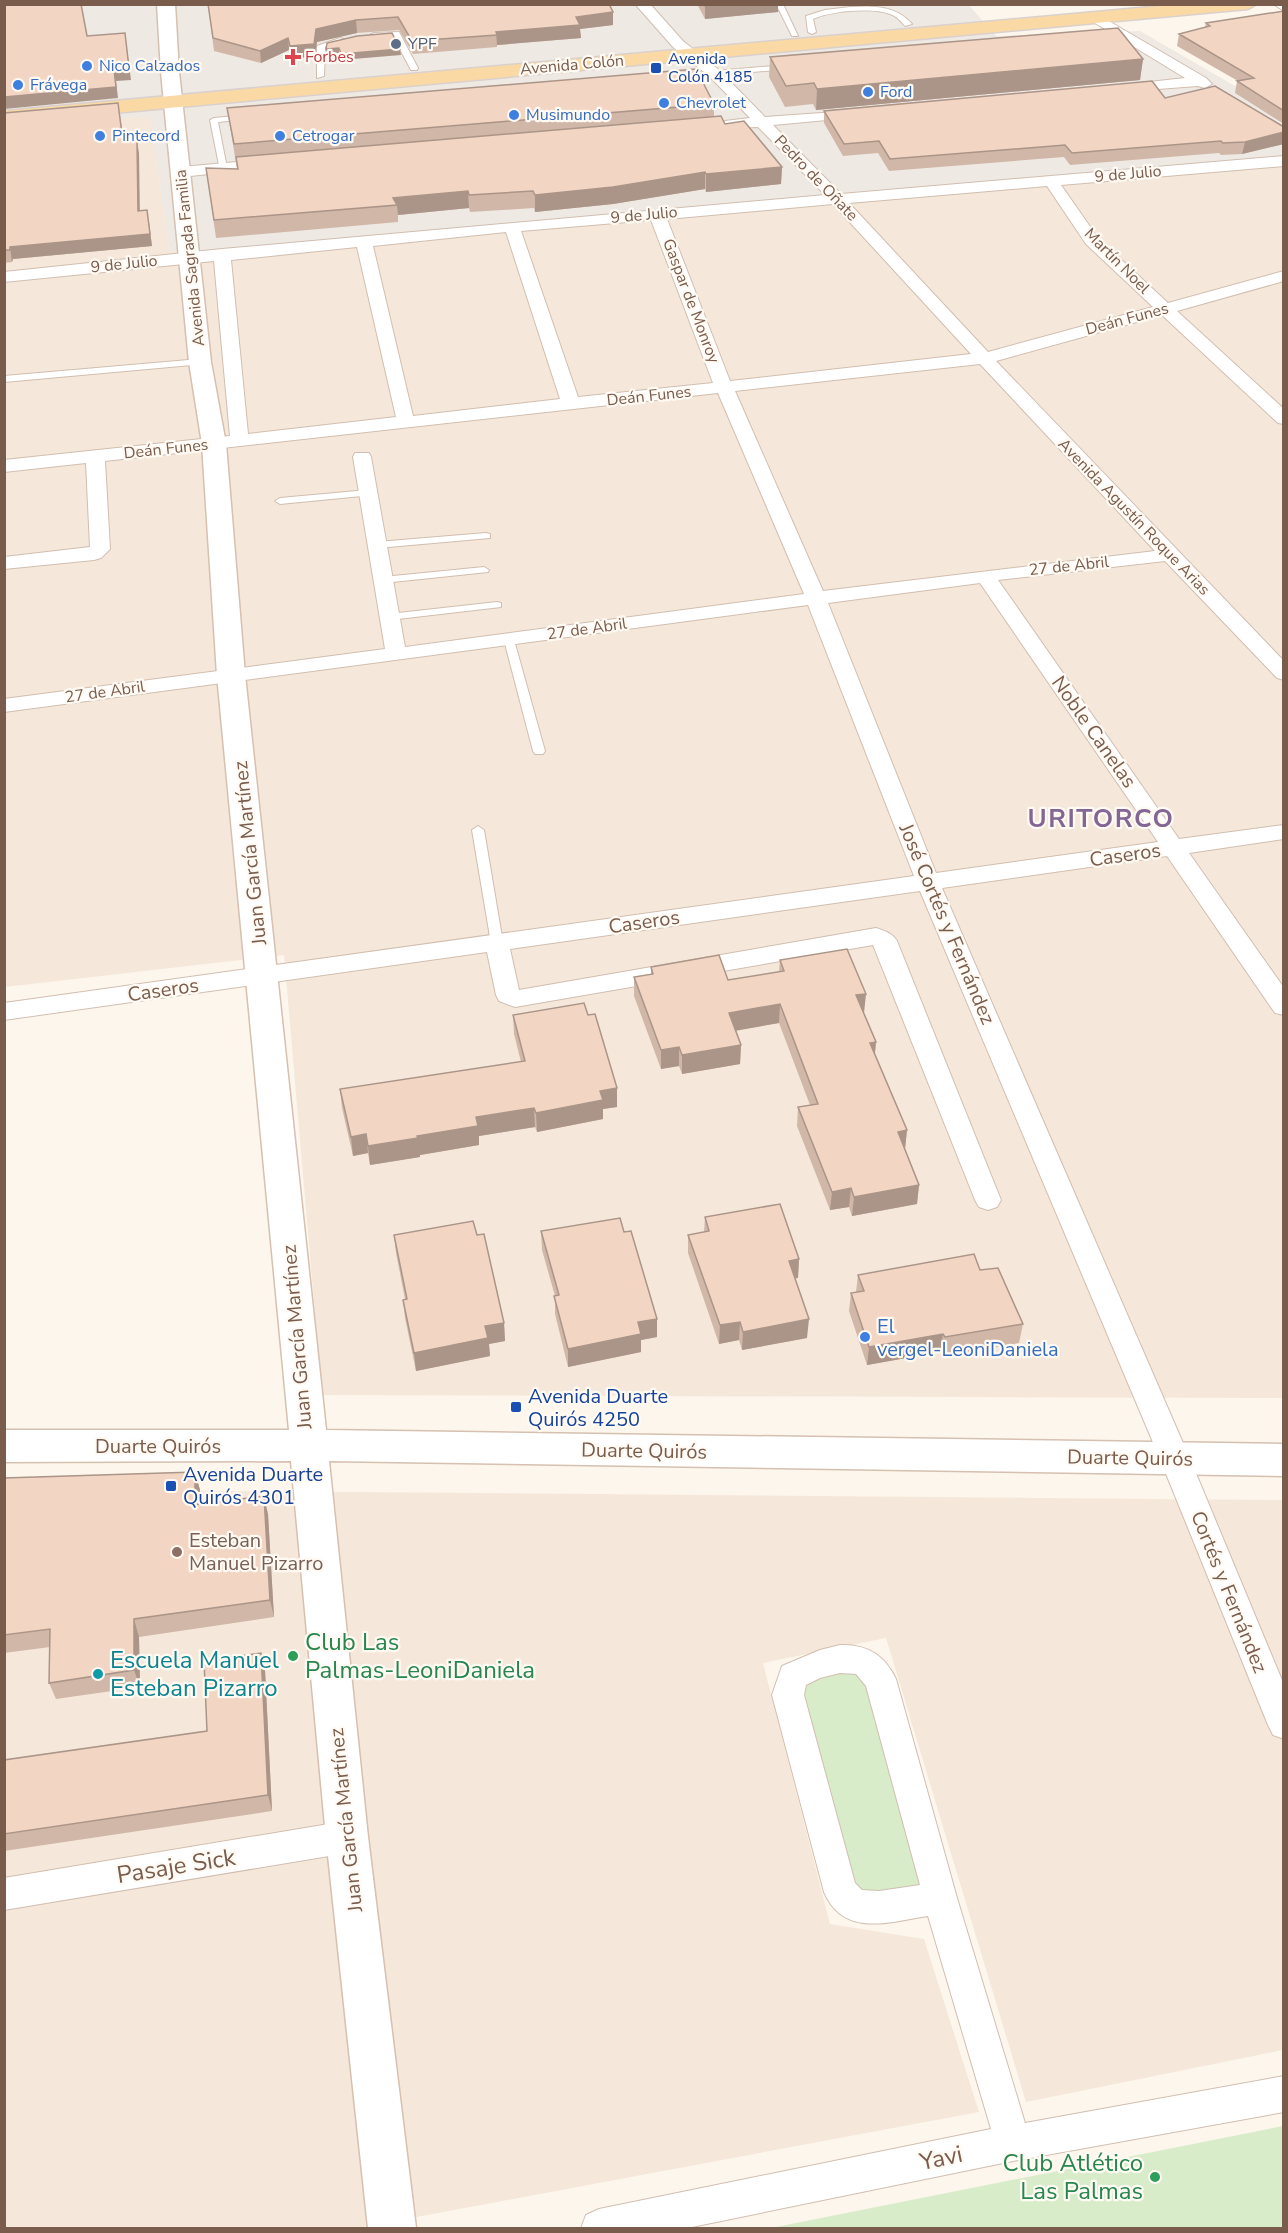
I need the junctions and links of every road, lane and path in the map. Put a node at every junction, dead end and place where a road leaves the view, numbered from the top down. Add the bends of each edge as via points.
1 (157, 4) edge
2 (166, 4) edge
3 (642, 4) edge
4 (779, 4) edge
5 (1124, 4) edge
6 (1248, 4) edge
7 (1095, 17) junction
8 (804, 33) junction
9 (367, 36) edge
10 (348, 39) edge
11 (686, 49) junction
12 (797, 66) edge
13 (414, 68) junction
14 (714, 73) junction
15 (320, 76) junction
16 (666, 78) edge
17 (1201, 81) junction
18 (172, 88) junction
19 (1106, 90) edge
20 (1219, 93) edge
21 (4, 106) edge
22 (869, 112) edge
23 (261, 115) edge
24 (4, 117) edge
25 (762, 122) junction
26 (692, 128) edge
27 (1284, 161) edge
28 (282, 163) edge
29 (224, 168) junction
30 (181, 172) junction
31 (1051, 181) junction
32 (837, 199) junction
33 (657, 214) junction
34 (512, 227) junction
35 (364, 241) junction
36 (222, 254) junction
37 (190, 257) junction
38 (1284, 276) edge
39 (4, 277) edge
40 (1165, 308) junction
41 (986, 358) junction
42 (200, 362) junction
43 (4, 379) edge
44 (724, 387) junction
45 (571, 405) junction
46 (1284, 419) edge
47 (406, 423) junction
48 (227, 443) junction
49 (96, 456) junction
50 (362, 457) dead end
51 (4, 466) edge
52 (368, 493) junction
53 (280, 501) dead end
54 (486, 536) dead end
55 (377, 545) junction
56 (1170, 555) junction
57 (4, 562) edge
58 (484, 570) dead end
59 (985, 576) junction
60 (383, 580) junction
61 (816, 599) junction
62 (497, 605) dead end
63 (389, 617) junction
64 (509, 640) junction
65 (396, 654) junction
66 (1284, 674) edge
67 (231, 675) junction
68 (4, 706) edge
69 (539, 751) dead end
70 (478, 830) dead end
71 (1284, 832) edge
72 (1175, 848) junction
73 (928, 883) junction
74 (497, 943) junction
75 (263, 975) junction
76 (1284, 1007) edge
77 (4, 1012) edge
78 (988, 1200) dead end
79 (308, 1445) junction
80 (4, 1446) edge
81 (1175, 1459) junction
82 (1284, 1460) edge
83 (1284, 1725) edge
84 (347, 1837) junction
85 (4, 1894) edge
86 (940, 1898) junction
87 (1284, 2094) edge
88 (1013, 2143) junction
89 (392, 2229) edge
90 (600, 2229) edge

1 - 18 main road, Avenida Sagrada Familia
2 - 18 main road, Avenida Sagrada Familia
3 - 11 street, Pedro de Oñate
4 - 8 lane
5 - 8 main road, Avenida Colón
6 - 7 main road, Avenida Colón
7 - 11 main road, Avenida Colón
7 - 17 street via 1122,37
8 - 11 main road, Avenida Colón
9 - 13 lane via 396,34
10 - 15 lane via 321,46
11 - 13 main road, Avenida Colón
11 - 14 street, Pedro de Oñate
11 - 18 main road, Avenida Colón
12 - 14 lane
13 - 15 main road, Avenida Colón
14 - 16 lane
14 - 25 street, Pedro de Oñate
15 - 18 main road, Avenida Colón
17 - 19 street
17 - 20 street
18 - 21 main road, Avenida Colón
18 - 24 main road, Avenida Colón
18 - 30 main road, Avenida Sagrada Familia
22 - 25 street
23 - 29 lane via 214,120
25 - 26 street
25 - 32 street, Pedro de Oñate
27 - 31 street, 9 de Julio
28 - 29 street
29 - 30 street
30 - 37 main road, Avenida Sagrada Familia
31 - 32 street, 9 de Julio
31 - 40 street, Martín Noel via 1092,241
32 - 33 street, 9 de Julio
32 - 41 street, Pedro de Oñate
33 - 34 street, 9 de Julio
33 - 44 street, Gaspar de Monroy
34 - 35 street, 9 de Julio
34 - 45 street
35 - 36 street, 9 de Julio
35 - 47 street
36 - 37 street, 9 de Julio
36 - 48 street
37 - 39 street, 9 de Julio
37 - 42 main road, Avenida Sagrada Familia
38 - 40 street, Deán Funes
40 - 41 street, Deán Funes
40 - 46 street, Martín Noel
41 - 44 street, Deán Funes
41 - 56 street, Avenida Agustín Roque Arias
42 - 43 lane
42 - 48 main road, Avenida Sagrada Familia
44 - 45 street, Deán Funes
44 - 61 street, José Cortés y Fernández
45 - 47 street, Deán Funes
47 - 48 street, Deán Funes
48 - 49 street, Deán Funes
48 - 67 main road, Juan García Martínez
49 - 51 street, Deán Funes
49 - 57 street via 100,549 94,554
50 - 52 street
52 - 53 lane
52 - 55 street
54 - 55 lane
55 - 60 street
56 - 59 street, 27 de Abril
56 - 66 street, Avenida Agustín Roque Arias
58 - 60 lane
59 - 61 street, 27 de Abril
59 - 72 street, Noble Canelas
60 - 63 street
61 - 64 street, 27 de Abril
61 - 73 street, José Cortés y Fernández
62 - 63 lane
63 - 65 street
64 - 65 street, 27 de Abril
64 - 69 lane
65 - 67 street, 27 de Abril
67 - 68 street, 27 de Abril
67 - 75 main road, Juan García Martínez
70 - 74 lane
71 - 72 street, Caseros
72 - 73 street, Caseros
72 - 76 street, Noble Canelas
73 - 74 street, Caseros
73 - 81 street, José Cortés y Fernández
74 - 75 street, Caseros
74 - 78 street via 508,995 515,999 876,936 885,941
75 - 77 street, Caseros
75 - 79 main road, Juan García Martínez
79 - 80 main road, Duarte Quirós
79 - 81 main road, Duarte Quirós
79 - 84 main road, Juan García Martínez
81 - 82 main road, Duarte Quirós
81 - 83 street, Cortés y Fernández
84 - 85 street, Pasaje Sick
84 - 89 main road, Juan García Martínez
86 - 86 street via 880,1679 868,1665 854,1658 811,1666 793,1676 788,1695 842,1892 855,1906 879,1907
86 - 88 street
87 - 88 street, Yavi
88 - 90 street, Yavi

